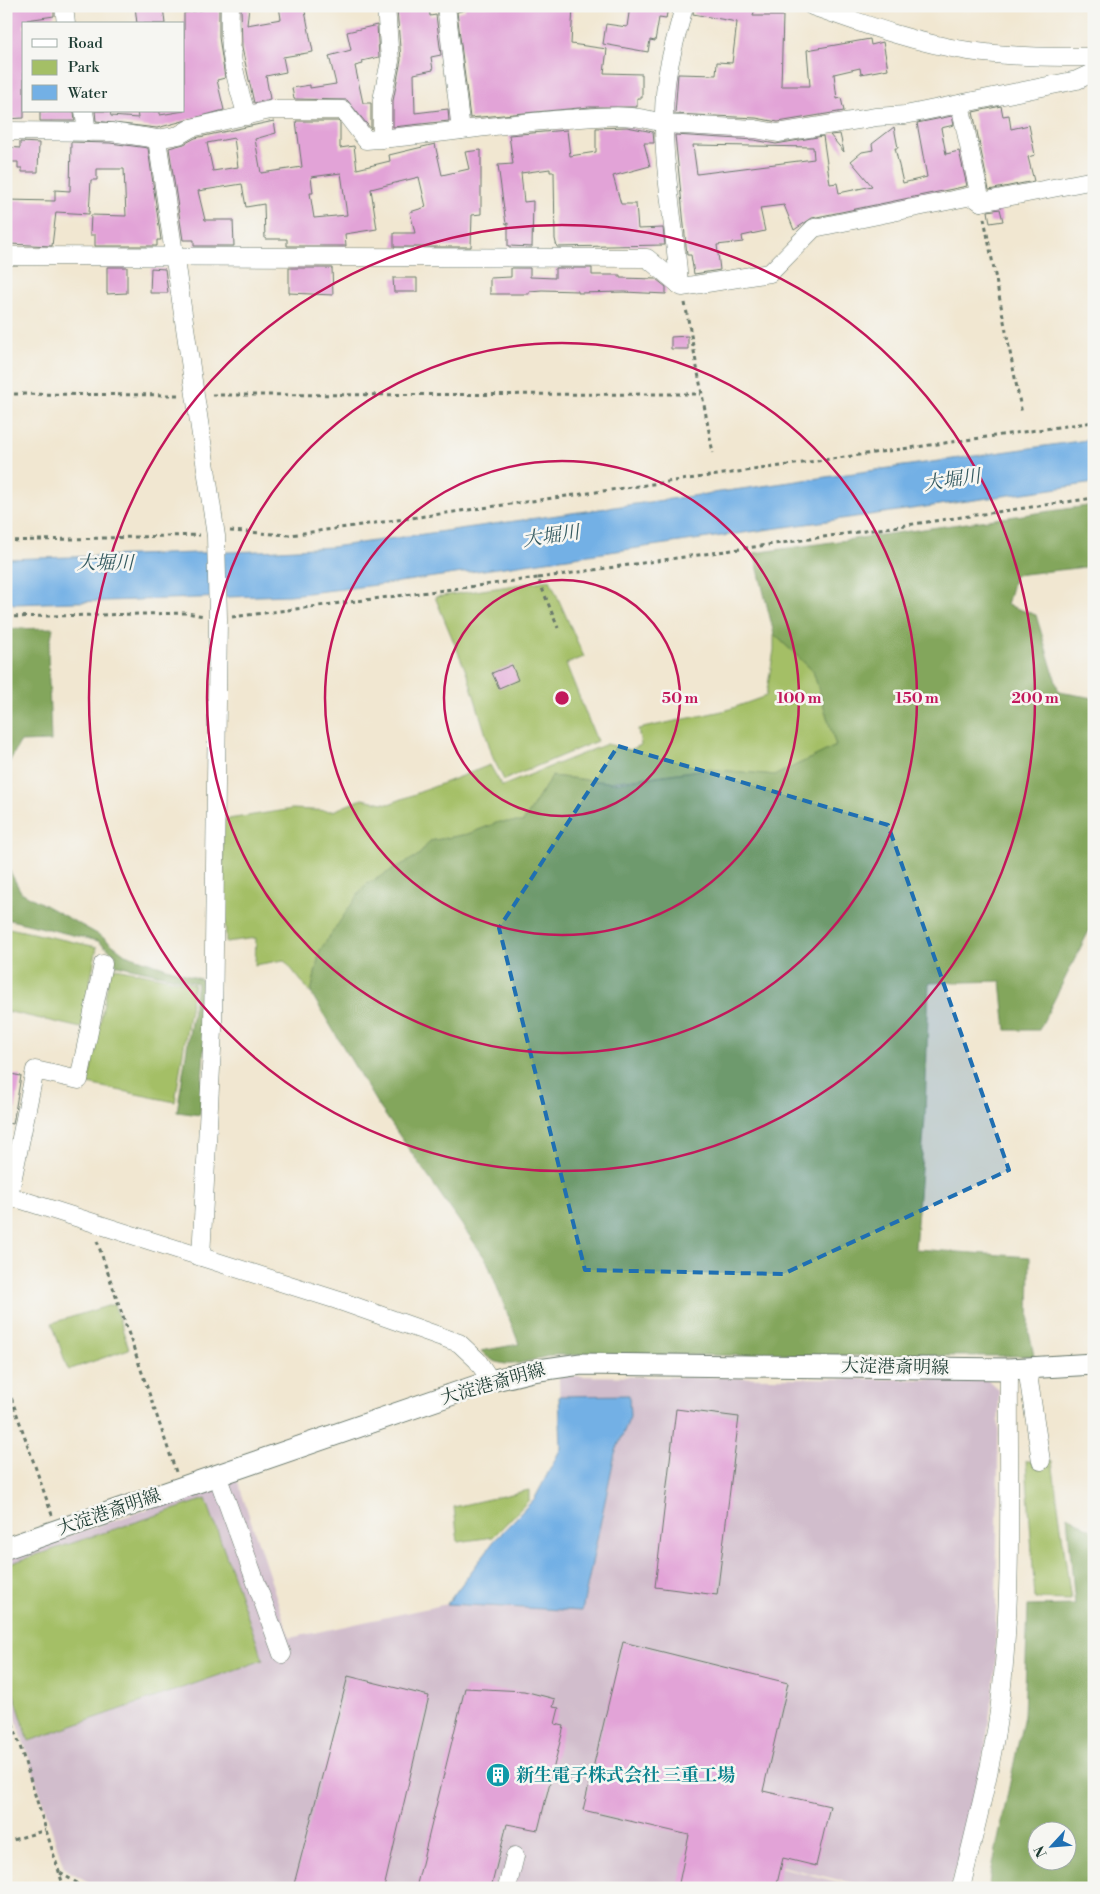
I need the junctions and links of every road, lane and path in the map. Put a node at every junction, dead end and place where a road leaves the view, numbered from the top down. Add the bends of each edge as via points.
1 (64, 6) edge
2 (230, 6) edge
3 (446, 6) edge
4 (684, 6) edge
5 (812, 6) edge
6 (382, 7) edge
7 (66, 22) edge
8 (1094, 58) edge
9 (1094, 70) edge
10 (960, 104) junction
11 (84, 112) edge
12 (246, 116) junction
13 (664, 124) junction
14 (461, 130) junction
15 (6, 131) edge
16 (87, 132) junction
17 (157, 139) junction
18 (382, 139) junction
19 (1094, 180) edge
20 (981, 202) junction
21 (6, 256) edge
22 (175, 256) junction
23 (681, 286) junction
24 (6, 394) edge
25 (701, 394) junction
26 (196, 396) junction
27 (1022, 414) dead end
28 (1094, 422) edge
29 (714, 453) dead end
30 (1094, 498) edge
31 (215, 533) junction
32 (6, 541) edge
33 (538, 578) junction
34 (218, 616) junction
35 (6, 617) edge
36 (558, 628) dead end
37 (103, 964) dead end
38 (8, 1196) edge
39 (90, 1222) junction
40 (201, 1257) junction
41 (1094, 1364) edge
42 (1018, 1368) junction
43 (491, 1381) junction
44 (6, 1383) edge
45 (1041, 1461) dead end
46 (217, 1475) junction
47 (181, 1487) junction
48 (57, 1530) junction
49 (6, 1548) edge
50 (282, 1654) dead end
51 (6, 1701) edge
52 (46, 1830) junction
53 (6, 1842) edge
54 (515, 1856) dead end
55 (59, 1873) junction
56 (64, 1888) edge
57 (86, 1888) edge
58 (507, 1888) edge
59 (961, 1888) edge

1 - 7 street
2 - 12 street via 232,70
3 - 14 street
4 - 13 street via 666,83
5 - 8 street via 893,34 968,51
6 - 18 street via 390,61 382,100
9 - 10 street via 1077,80
10 - 13 street via 794,132
10 - 20 street
11 - 16 street
12 - 17 street
12 - 18 street via 270,110 344,110 366,140
13 - 14 street via 619,116
13 - 23 street via 665,159
14 - 18 street
15 - 16 street
16 - 17 street
17 - 22 street
19 - 20 street
20 - 23 street via 972,196 814,228 770,273
20 - 27 path
21 - 22 street
22 - 23 street via 647,258
22 - 26 street
23 - 25 path
24 - 26 path
25 - 26 path
25 - 29 path
26 - 31 street
28 - 31 path via 290,535
30 - 33 path
31 - 32 path
31 - 34 street
33 - 34 path
33 - 36 path
34 - 35 path via 187,612
34 - 40 street via 213,1030
37 - 38 street via 79,1080 35,1070
38 - 39 street
39 - 40 street
39 - 47 path
40 - 43 street via 459,1343 477,1360
41 - 42 main road, 大淀港斎明線
42 - 43 main road, 大淀港斎明線 via 581,1364
42 - 45 street
42 - 59 street via 1001,1694 993,1751
43 - 46 main road, 大淀港斎明線
44 - 48 path
46 - 47 main road, 大淀港斎明線
46 - 50 street
47 - 48 main road, 大淀港斎明線
48 - 49 main road, 大淀港斎明線
51 - 52 path
52 - 53 path
52 - 55 path
54 - 58 street
55 - 56 path
55 - 57 path

